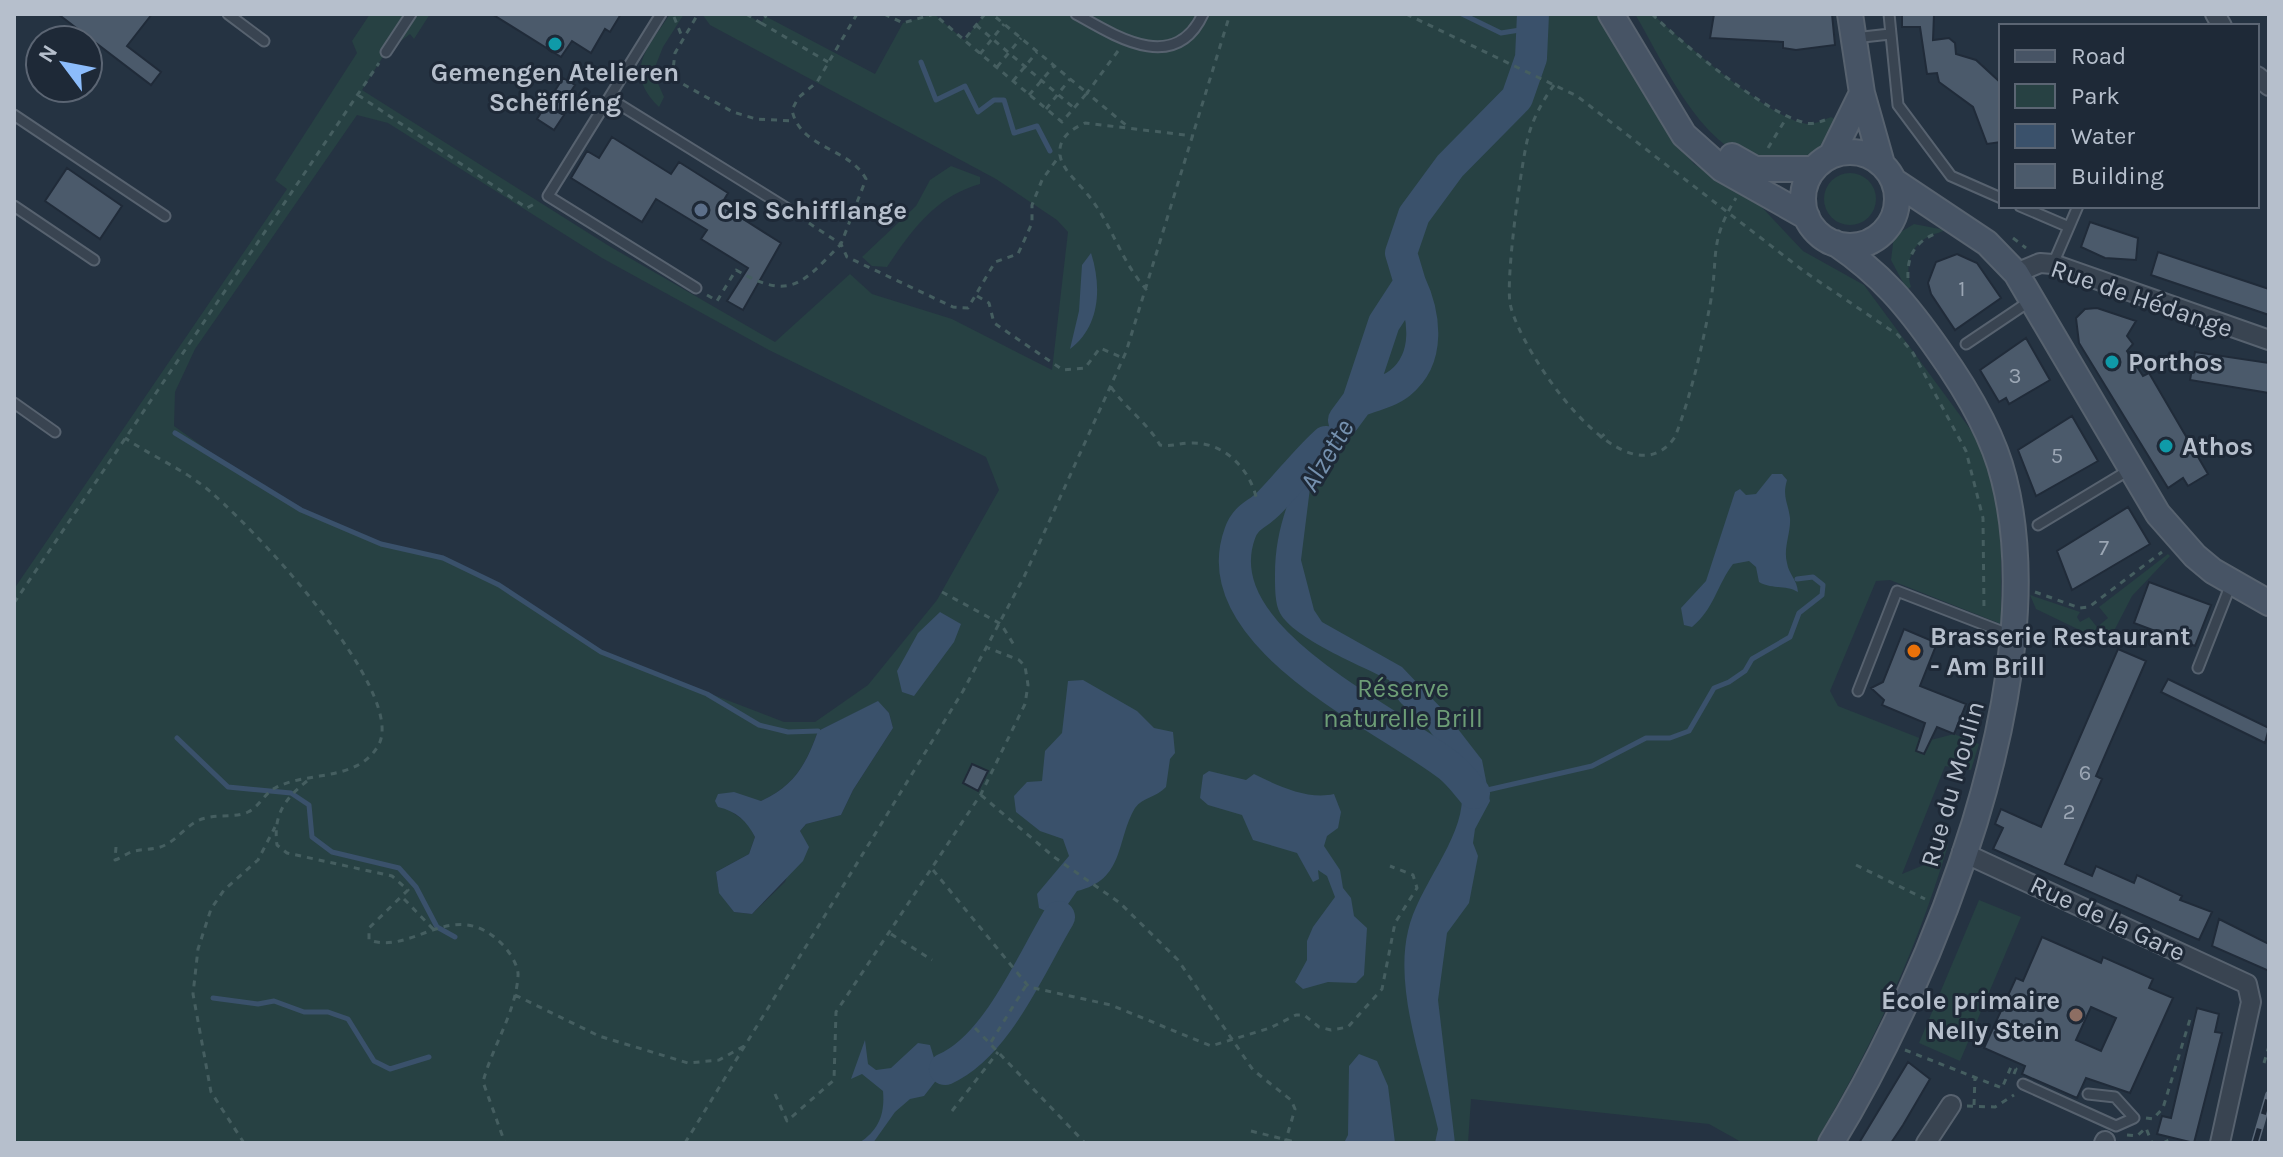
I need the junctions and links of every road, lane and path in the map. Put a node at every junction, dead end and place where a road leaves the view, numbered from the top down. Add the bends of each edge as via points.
1 (228, 14) edge
2 (411, 14) edge
3 (661, 14) edge
4 (673, 14) edge
5 (698, 14) edge
6 (746, 14) edge
7 (767, 14) edge
8 (857, 14) edge
9 (884, 14) edge
10 (985, 14) edge
11 (992, 14) edge
12 (1076, 14) edge
13 (1203, 14) edge
14 (1230, 14) edge
15 (1406, 14) edge
16 (1611, 14) edge
17 (1630, 14) edge
18 (1652, 14) edge
19 (1889, 14) edge
20 (761, 23) junction
21 (1004, 24) junction
22 (976, 25) junction
23 (1852, 26) edge
24 (1890, 34) junction
25 (1021, 38) junction
26 (683, 39) junction
27 (992, 39) junction
28 (964, 40) junction
29 (264, 41) dead end
30 (1125, 42) junction
31 (386, 52) dead end
32 (1037, 52) junction
33 (1009, 53) junction
34 (980, 54) junction
35 (828, 62) junction
36 (1054, 66) junction
37 (997, 67) junction
38 (1025, 67) junction
39 (375, 69) dead end
40 (625, 74) junction
41 (672, 78) junction
42 (1070, 79) junction
43 (1013, 81) junction
44 (1041, 81) junction
45 (1555, 84) junction
46 (1087, 93) junction
47 (1862, 93) junction
48 (358, 95) junction
49 (1029, 95) junction
50 (1058, 95) junction
51 (609, 98) junction
52 (1074, 108) junction
53 (1046, 109) junction
54 (14, 115) edge
55 (1831, 117) dead end
56 (795, 121) junction
57 (1062, 122) junction
58 (1128, 127) junction
59 (1069, 130) junction
60 (1195, 136) junction
61 (1060, 155) junction
62 (1822, 162) junction
63 (1888, 172) junction
64 (548, 196) junction
65 (1999, 197) edge
66 (14, 206) edge
67 (2025, 208) edge
68 (2077, 208) edge
69 (788, 209) joint
70 (1728, 211) junction
71 (165, 216) dead end
72 (1807, 217) junction
73 (1953, 221) junction
74 (1887, 227) junction
75 (2069, 227) junction
76 (2006, 235) dead end
77 (1835, 243) junction
78 (841, 244) junction
79 (94, 260) dead end
80 (2046, 264) junction
81 (2016, 273) junction
82 (696, 288) joint
83 (1147, 290) junction
84 (977, 296) junction
85 (1902, 298) junction
86 (2033, 299) junction
87 (2269, 340) edge
88 (1966, 344) dead end
89 (1123, 358) junction
90 (1111, 387) junction
91 (14, 403) edge
92 (1609, 430) dead end
93 (55, 432) dead end
94 (125, 438) junction
95 (1600, 438) junction
96 (2132, 469) junction
97 (1257, 501) dead end
98 (2038, 525) dead end
99 (2195, 556) junction
100 (2231, 584) junction
101 (2017, 586) junction
102 (942, 592) dead end
103 (14, 603) edge
104 (2269, 603) edge
105 (1001, 624) junction
106 (1984, 625) junction
107 (2015, 636) junction
108 (1014, 645) dead end
109 (988, 648) junction
110 (2198, 668) dead end
111 (1858, 691) dead end
112 (307, 781) junction
113 (981, 794) junction
114 (275, 827) junction
115 (116, 847) dead end
116 (1962, 852) junction
117 (1856, 865) dead end
118 (1390, 866) dead end
119 (933, 870) junction
120 (403, 898) junction
121 (1944, 907) junction
122 (435, 931) junction
123 (891, 934) junction
124 (932, 960) dead end
125 (1027, 984) junction
126 (515, 995) junction
127 (2191, 1016) dead end
128 (975, 1028) dead end
129 (1233, 1039) junction
130 (749, 1043) junction
131 (990, 1043) junction
132 (1886, 1043) junction
133 (2269, 1046) edge
134 (998, 1052) junction
135 (2264, 1063) dead end
136 (1975, 1077) junction
137 (2010, 1082) dead end
138 (2023, 1084) dead end
139 (2002, 1088) junction
140 (775, 1094) dead end
141 (2012, 1094) junction
142 (2088, 1094) dead end
143 (2026, 1099) dead end
144 (1951, 1105) joint
145 (1974, 1106) junction
146 (952, 1111) dead end
147 (2134, 1118) junction
148 (1251, 1131) dead end
149 (2106, 1136) edge
150 (1285, 1142) edge
151 (244, 1143) edge
152 (505, 1143) edge
153 (685, 1143) edge
154 (1085, 1143) edge
155 (1299, 1143) edge
156 (1831, 1143) edge
157 (1926, 1143) edge
158 (2163, 1143) edge
159 (2172, 1143) edge
160 (2220, 1143) edge

1 - 29 lane
2 - 31 lane
3 - 40 lane
4 - 26 path
5 - 26 path
6 - 20 path
7 - 20 path
8 - 35 path
9 - 28 path via 903,23 934,14
10 - 22 path
11 - 21 path
12 - 30 lane
13 - 30 lane via 1185,37 1166,46
14 - 60 path
15 - 45 path
16 - 72 main road via 1684,135 1722,169
17 - 62 main road via 1695,127 1711,143 1755,169
18 - 55 path via 1787,117 1805,124
19 - 24 lane
20 - 35 path
21 - 25 path
21 - 27 path
22 - 27 path
22 - 28 path
23 - 24 lane
23 - 47 main road
24 - 65 lane via 1898,105 1951,176
25 - 32 path
25 - 33 path
26 - 41 path via 671,66
27 - 33 path
27 - 34 path
28 - 34 path
30 - 46 path
32 - 36 path
32 - 38 path
33 - 37 path
33 - 38 path
34 - 37 path
35 - 56 path via 817,82 798,98 792,110
36 - 42 path
36 - 44 path
37 - 43 path
38 - 43 path
38 - 44 path
39 - 48 path
40 - 41 path
40 - 51 lane
41 - 56 path via 733,112
42 - 46 path
42 - 50 path
43 - 49 path
44 - 49 path
44 - 50 path
45 - 70 path via 1595,108
45 - 95 path via 1526,144 1510,305 1541,370
46 - 52 path
46 - 58 path
47 - 62 main road
47 - 63 main road
48 - 64 path via 527,208
48 - 94 path
49 - 53 path
50 - 52 path
50 - 53 path
51 - 64 lane
51 - 69 lane
52 - 57 path
53 - 57 path
54 - 71 lane
56 - 78 path via 801,132 859,166 866,179
57 - 59 path
58 - 59 path via 1085,123
58 - 60 path
59 - 61 path
60 - 83 path
61 - 83 path
61 - 84 path via 1042,180 1018,254 995,262
62 - 63 main road via 1858,152
62 - 72 main road via 1804,192
63 - 73 main road
63 - 74 main road via 1897,194
64 - 82 lane
66 - 79 lane
67 - 75 lane
68 - 75 lane
69 - 78 path
70 - 95 path via 1714,244 1710,307 1675,437 1664,449 1649,454 1621,451
70 - 106 path via 1805,272 1886,324 1913,353 1966,451 1983,518
72 - 77 main road
73 - 74 main road via 1919,218
73 - 81 main road via 1987,243
73 - 85 path via 1947,234 1926,237 1911,253 1908,277 1913,291
74 - 77 main road via 1860,245
74 - 85 main road via 1887,261
75 - 80 lane
76 - 80 path
77 - 85 main road via 1872,268
78 - 82 path via 798,284 768,287 736,270 717,301
78 - 84 path via 847,257 953,307 968,308
80 - 81 street, Rue de Hédange
80 - 87 street, Rue de Hédange
81 - 86 main road
83 - 89 path
84 - 89 path via 989,303 994,323 1063,370 1085,368 1100,348
85 - 101 main road, Rue du Moulin via 1956,375 1990,442 2004,478
86 - 88 lane
86 - 96 main road
89 - 90 path
90 - 97 path via 1126,408 1150,426 1160,445 1208,445 1243,466 1253,479
90 - 105 path
91 - 93 lane
92 - 95 path
94 - 103 path
94 - 112 path via 201,485 281,560 353,658 379,704 384,734 366,760
96 - 98 lane
96 - 99 main road via 2158,514
99 - 100 main road
99 - 101 path via 2166,550 2089,607
100 - 104 main road
100 - 110 lane
101 - 107 main road, Rue du Moulin
102 - 105 path
105 - 108 path
105 - 109 path
106 - 107 lane
106 - 111 lane via 1897,591
107 - 116 main road, Rue du Moulin via 2003,718
109 - 113 path via 1019,660 1028,685 1025,704
109 - 130 path
112 - 114 path via 291,793
112 - 115 path via 297,779 272,789 252,810 239,815 205,818 156,849 115,860
113 - 119 path
113 - 129 path via 1054,857 1120,903 1178,960
114 - 120 path via 277,845 287,853 392,876 408,890
114 - 151 path via 258,860 211,909 195,979 199,1040 211,1092
116 - 121 main road, Rue du Moulin
116 - 160 street, Rue de la Gare via 2237,977 2250,989 2249,1016
117 - 121 path
118 - 129 path via 1413,875 1417,888 1395,923 1382,989 1348,1027 1331,1030 1296,1015
119 - 123 path
119 - 125 path
120 - 122 path
120 - 122 path via 369,928 369,940
121 - 132 main road, Rue du Moulin
122 - 126 path via 465,923 485,929 504,946 519,972
123 - 124 path
123 - 140 path via 836,1012 834,1080 787,1121
125 - 129 path via 1111,1005 1211,1046
125 - 131 path
126 - 130 path via 599,1036 688,1063 719,1060
126 - 152 path via 483,1082
127 - 147 path via 2163,1108 2153,1119
128 - 131 path
129 - 150 path via 1253,1070 1291,1100 1295,1109
130 - 153 path
131 - 134 path
132 - 136 path
132 - 156 main road, Rue du Moulin
133 - 135 path
134 - 146 path
134 - 154 path
136 - 139 path
136 - 145 path
137 - 139 path via 2016,1069 2011,1067
138 - 149 lane
139 - 141 path
141 - 143 path
141 - 145 path via 1995,1107
142 - 147 lane via 2115,1097
144 - 145 path
144 - 157 street
147 - 149 lane
148 - 150 path
150 - 155 path
158 - 159 path

